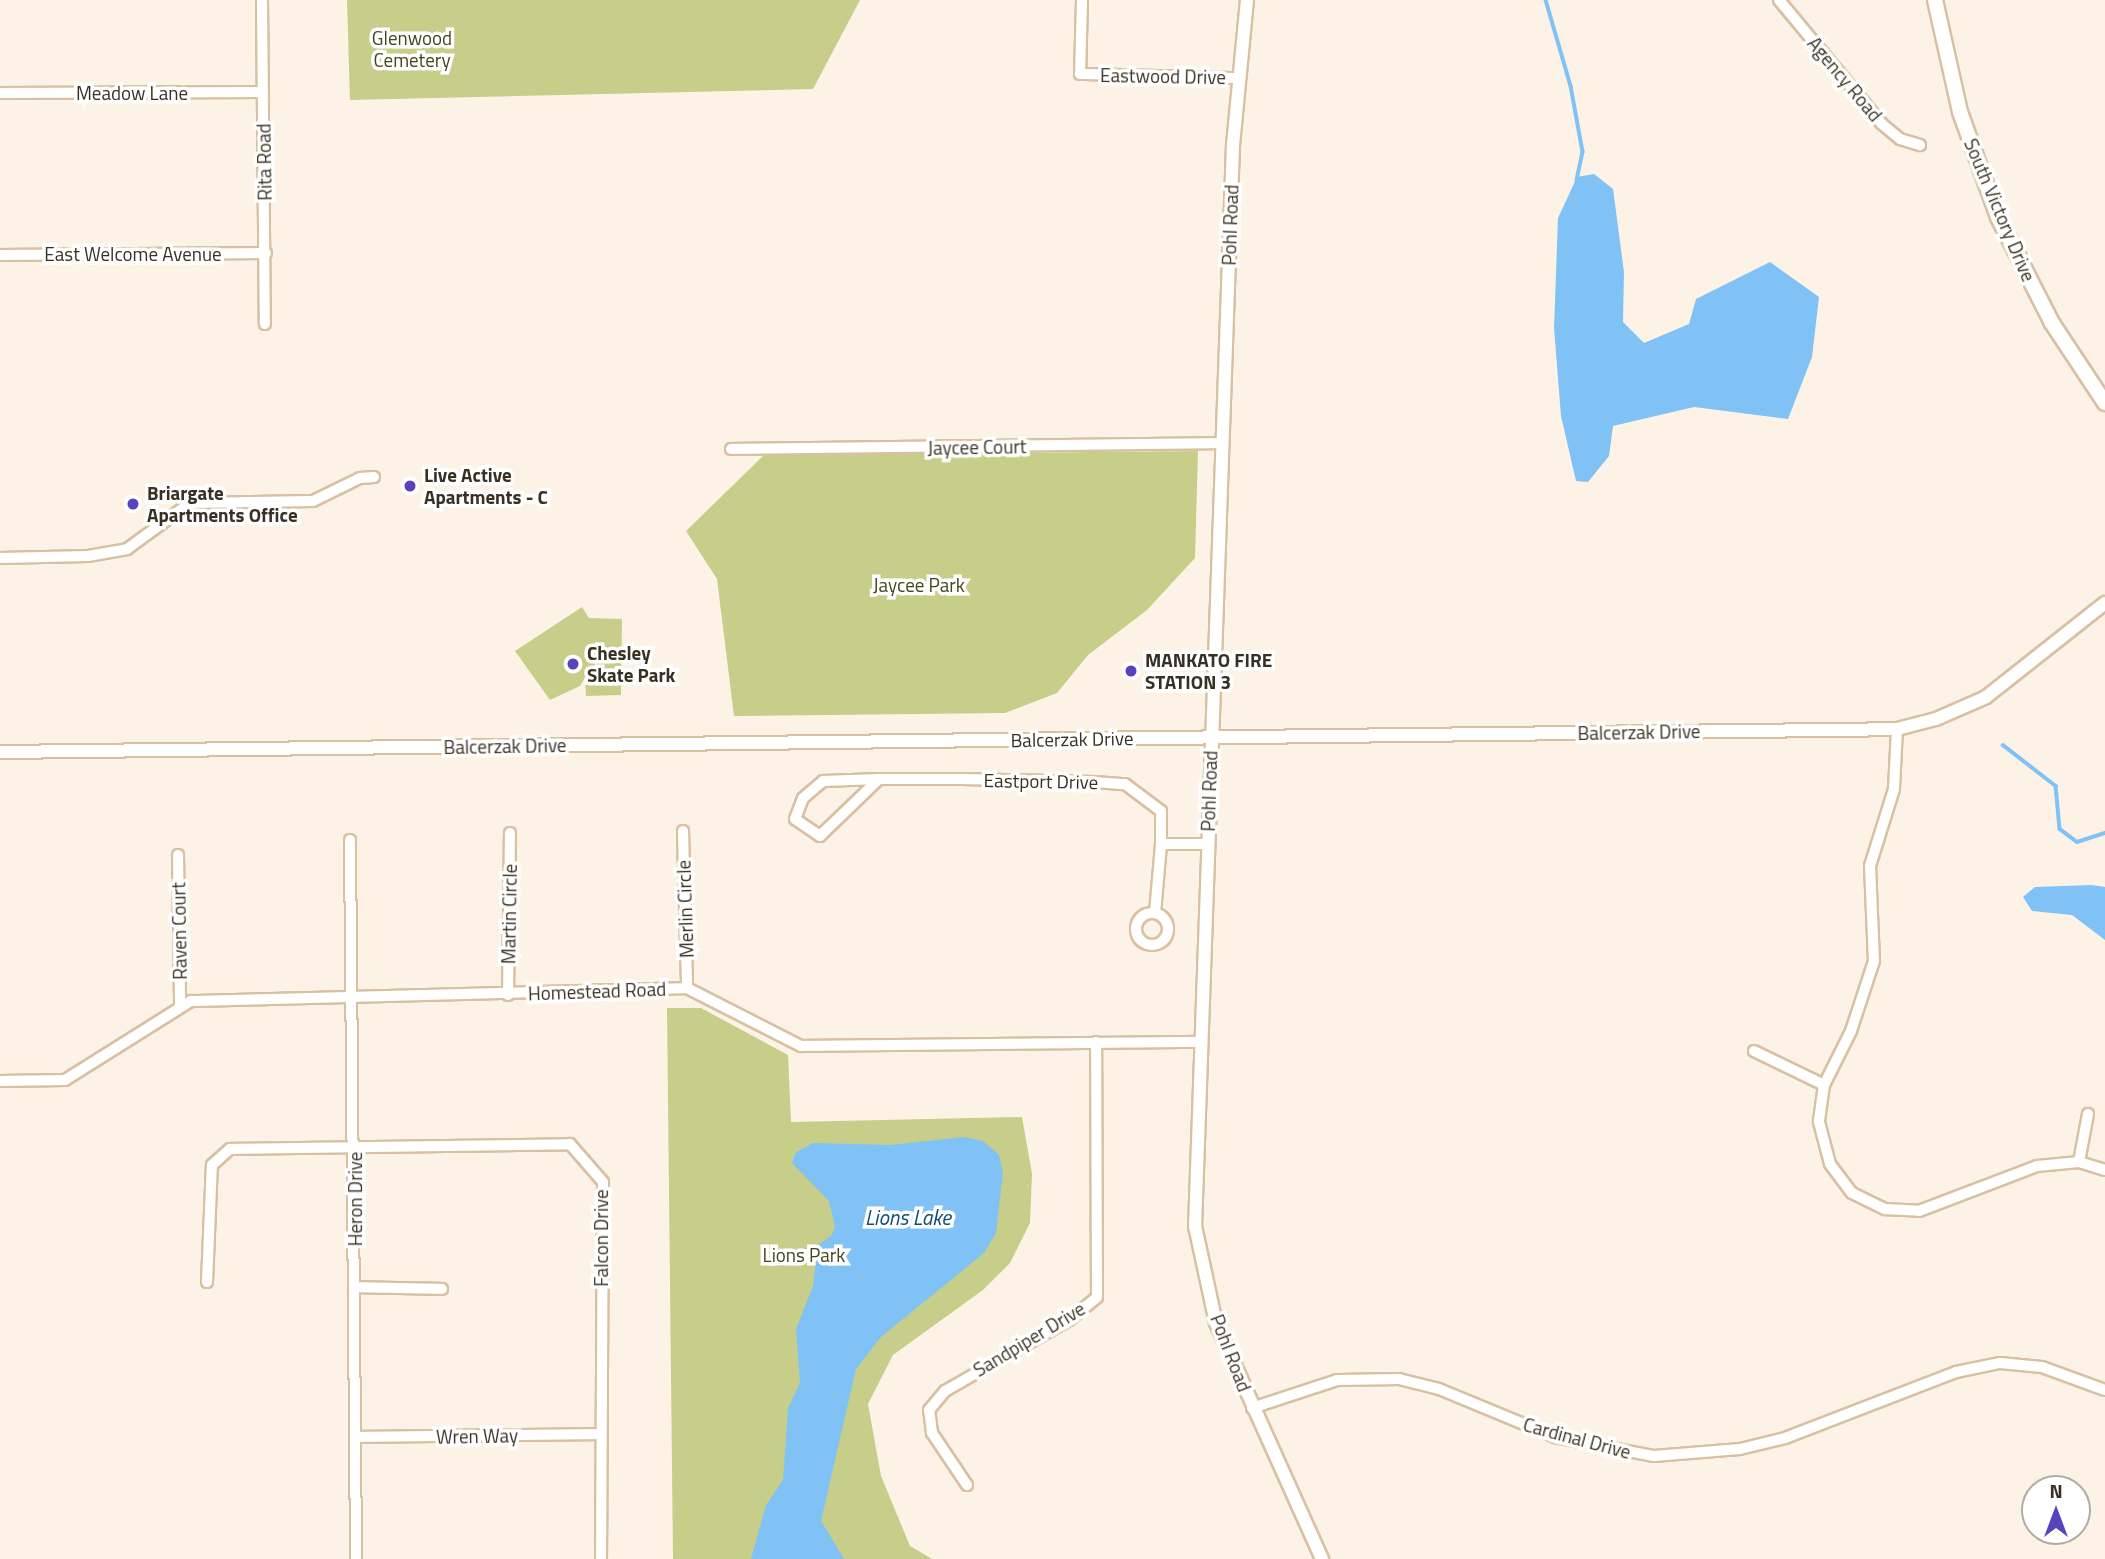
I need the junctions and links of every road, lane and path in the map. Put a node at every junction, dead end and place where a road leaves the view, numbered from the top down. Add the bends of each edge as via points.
1 (262, 0) edge
2 (1082, 0) edge
3 (1247, 0) edge
4 (1779, 0) edge
5 (1935, 0) edge
6 (1236, 78) junction
7 (263, 92) junction
8 (0, 93) edge
9 (1920, 145) dead end
10 (266, 253) junction
11 (0, 255) edge
12 (265, 324) dead end
13 (2105, 403) edge
14 (1223, 443) junction
15 (731, 449) dead end
16 (374, 477) dead end
17 (0, 558) edge
18 (2105, 603) edge
19 (1897, 729) junction
20 (1211, 737) junction
21 (0, 752) edge
22 (879, 779) junction
23 (683, 831) dead end
24 (510, 833) dead end
25 (350, 840) dead end
26 (1161, 844) junction
27 (1206, 845) junction
28 (178, 855) dead end
29 (1155, 913) dead end
30 (687, 988) junction
31 (508, 995) junction
32 (351, 999) junction
33 (180, 1007) junction
34 (1096, 1042) junction
35 (1202, 1042) junction
36 (1754, 1051) dead end
37 (0, 1081) edge
38 (1824, 1085) junction
39 (2088, 1114) dead end
40 (355, 1150) junction
41 (2079, 1162) junction
42 (2105, 1170) edge
43 (207, 1282) dead end
44 (354, 1287) junction
45 (442, 1289) dead end
46 (2105, 1390) edge
47 (1252, 1408) junction
48 (600, 1434) junction
49 (355, 1437) junction
50 (967, 1485) dead end
51 (356, 1559) edge
52 (601, 1559) edge
53 (1322, 1559) edge

1 - 7 street, Rita Road
2 - 6 street, Eastwood Drive via 1080,74
3 - 6 street, Pohl Road
4 - 9 street, Agency Road via 1882,124 1900,139
5 - 13 main road, South Victory Drive via 1960,112 1998,217 2052,323
6 - 14 street, Pohl Road
7 - 8 street, Meadow Lane
7 - 10 street, Rita Road
10 - 11 street, East Welcome Avenue
10 - 12 street, Rita Road
14 - 15 street, Jaycee Court
14 - 20 street, Pohl Road
16 - 17 street via 360,478 313,501 190,503 127,549 88,556
18 - 19 street, Balcerzak Drive via 1986,697 1936,719
19 - 20 street, Balcerzak Drive
19 - 38 street via 1894,789 1870,866 1874,961 1851,1031
20 - 21 street, Balcerzak Drive
20 - 27 street, Pohl Road
22 - 22 street, Eastport Drive via 823,781 803,798 796,819 820,836
22 - 26 street, Eastport Drive via 1125,784 1161,811
23 - 30 street, Merlin Circle
24 - 31 street, Martin Circle
25 - 32 street, Heron Drive
26 - 27 street
26 - 29 street, Eastport Drive
27 - 35 street, Pohl Road
28 - 33 street, Raven Court
30 - 31 street, Homestead Road
30 - 34 street, Homestead Road via 801,1046
31 - 32 street, Homestead Road
32 - 33 street, Homestead Road via 191,1001
32 - 40 street, Heron Drive
33 - 37 street, Homestead Road via 65,1080
34 - 35 street, Homestead Road
34 - 50 street, Sandpiper Drive via 1097,1297 1069,1320 945,1391 929,1410 932,1433
35 - 47 street, Pohl Road via 1195,1226 1216,1323
36 - 38 street
38 - 41 street via 1819,1122 1830,1164 1852,1193 1885,1209 1919,1211 2037,1166
39 - 41 street
40 - 43 street via 230,1149 212,1165
40 - 44 street, Heron Drive
40 - 48 street, Falcon Drive via 570,1144 603,1182
41 - 42 street
44 - 45 street
44 - 49 street, Heron Drive
46 - 47 street, Cardinal Drive via 2042,1367 2000,1363 1956,1372 1774,1441 1740,1449 1654,1456 1555,1437 1438,1389 1399,1379 1337,1380
47 - 53 street, Pohl Road
48 - 49 street, Wren Way
48 - 52 street, Falcon Drive
49 - 51 street, Heron Drive

